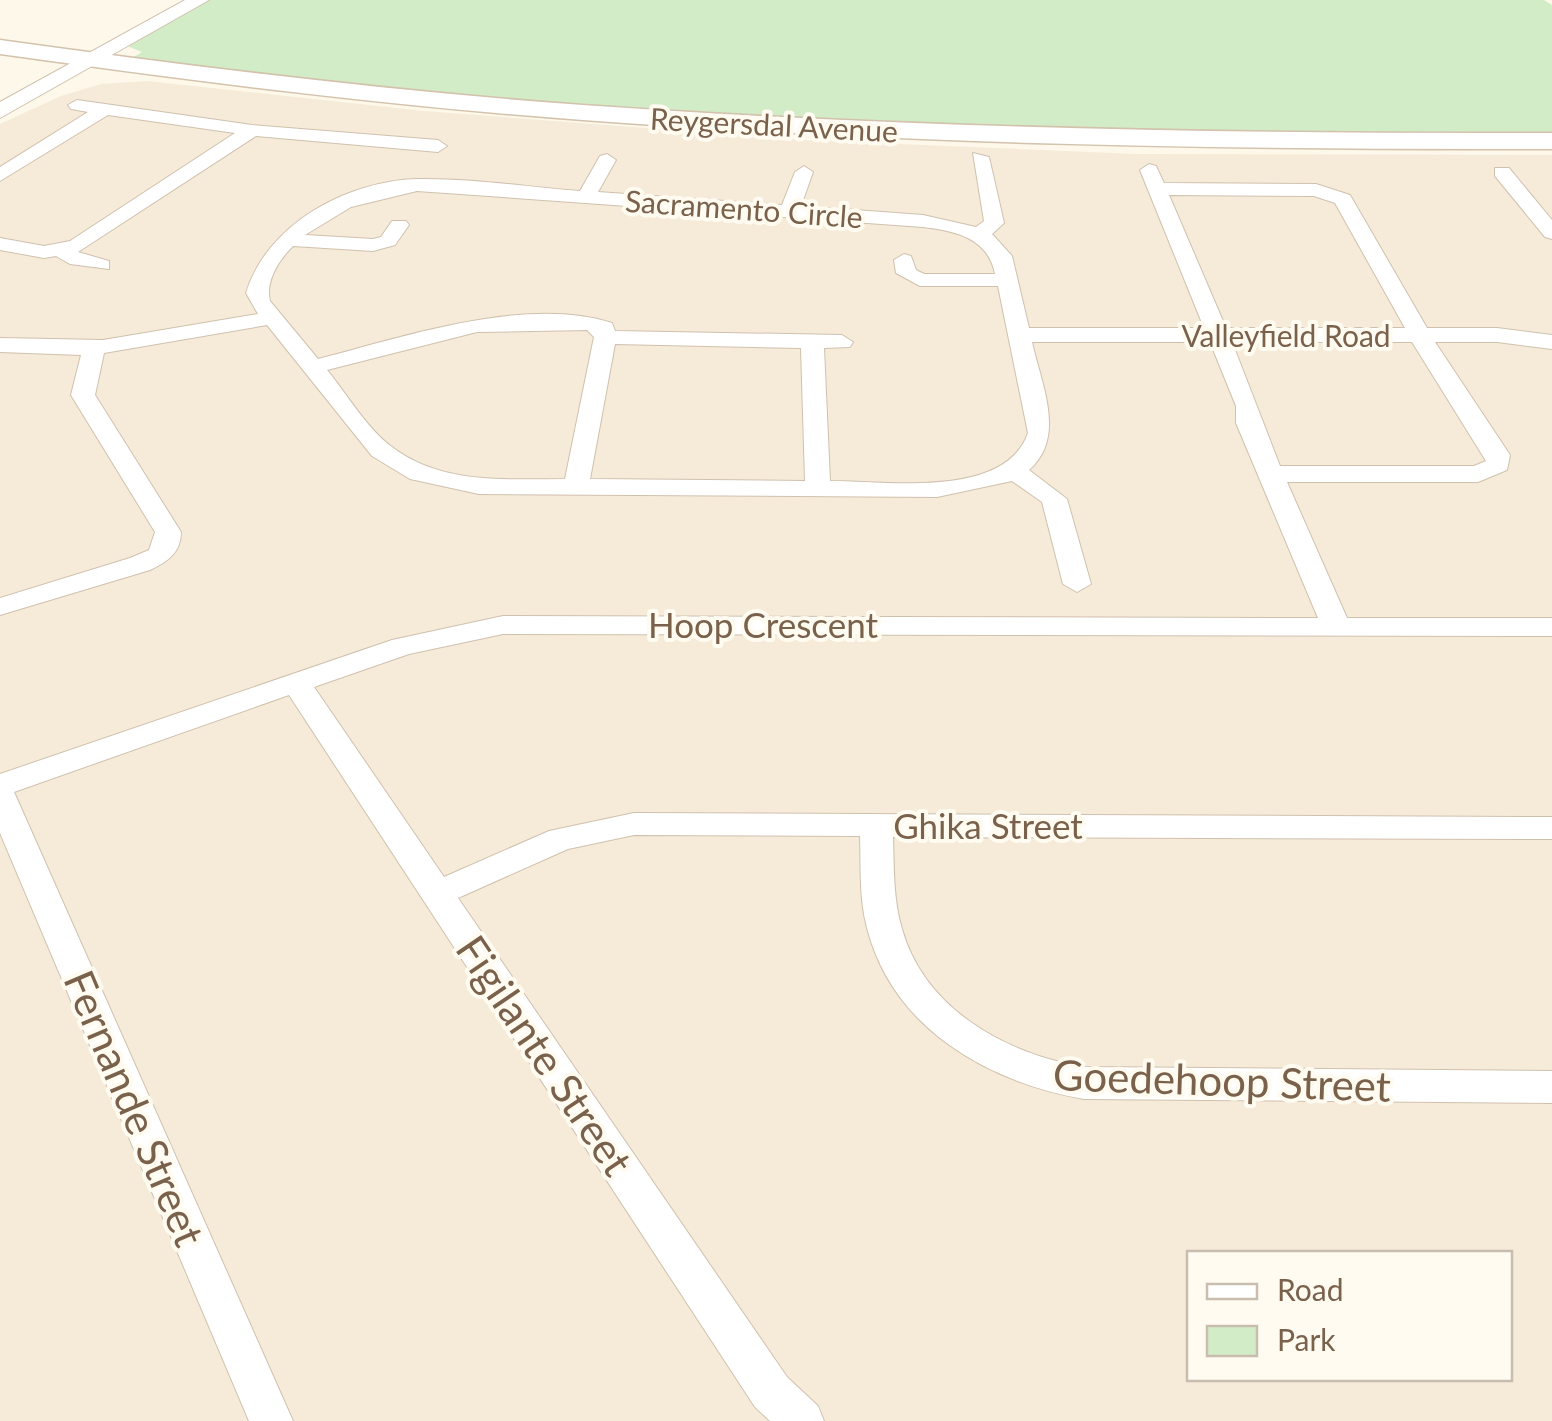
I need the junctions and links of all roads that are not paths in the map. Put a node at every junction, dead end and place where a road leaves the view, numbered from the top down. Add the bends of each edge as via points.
1 (199, 0) edge
2 (0, 47) edge
3 (90, 60) junction
4 (76, 105) dead end
5 (104, 110) junction
6 (0, 111) edge
7 (252, 130) junction
8 (350, 140) junction
9 (1552, 141) edge
10 (438, 146) dead end
11 (980, 158) dead end
12 (607, 160) dead end
13 (804, 172) dead end
14 (1502, 172) dead end
15 (376, 174) junction
16 (0, 175) edge
17 (1517, 190) junction
18 (1540, 190) dead end
19 (586, 197) junction
20 (789, 211) junction
21 (399, 225) dead end
22 (1552, 233) edge
23 (978, 235) junction
24 (290, 240) junction
25 (0, 244) edge
26 (62, 251) junction
27 (904, 260) dead end
28 (102, 264) dead end
29 (1007, 280) junction
30 (272, 318) junction
31 (1019, 335) junction
32 (1219, 335) junction
33 (1420, 335) junction
34 (605, 337) junction
35 (812, 342) junction
36 (842, 342) dead end
37 (1552, 342) edge
38 (0, 344) edge
39 (94, 346) junction
40 (312, 367) junction
41 (1014, 470) junction
42 (1270, 474) junction
43 (576, 487) junction
44 (818, 488) junction
45 (1077, 584) dead end
46 (0, 607) edge
47 (1336, 626) junction
48 (1552, 626) edge
49 (296, 683) junction
50 (0, 786) edge
51 (0, 795) edge
52 (876, 824) junction
53 (1552, 828) edge
54 (436, 894) junction
55 (1552, 1087) edge
56 (271, 1421) edge
57 (802, 1421) edge

1 - 3 street
2 - 3 main road, Reygersdal Avenue
3 - 6 street
3 - 9 main road, Reygersdal Avenue via 454,101 806,127 1192,142
4 - 5 street
5 - 7 street
5 - 16 street
7 - 8 street
7 - 26 street
8 - 10 street
8 - 15 street
11 - 23 street via 994,223
12 - 19 street
13 - 20 street
14 - 17 street
15 - 19 street, Sacramento Circle
15 - 24 street, Sacramento Circle
17 - 18 street
17 - 22 street
19 - 20 street, Sacramento Circle
20 - 23 street, Sacramento Circle via 923,221
21 - 24 street via 388,241 373,246
23 - 29 street via 997,248
24 - 30 street, Sacramento Circle via 258,285
25 - 26 street
26 - 28 street
27 - 29 street via 915,279
29 - 31 street
30 - 39 street via 156,342
30 - 40 street, Sacramento Circle
31 - 32 street, Valleyfield Road
31 - 41 street via 1040,433 1033,452
32 - 33 street, Valleyfield Road
32 - 33 street via 1153,180 1339,196
32 - 42 street
33 - 37 street, Valleyfield Road
33 - 42 street via 1498,455 1494,470
34 - 35 street
34 - 40 street via 604,328 589,323 486,323
34 - 43 street
35 - 36 street
35 - 44 street
38 - 39 street
39 - 46 street via 82,395 168,532 168,544 150,560
40 - 43 street, Sacramento Circle via 381,452 404,467 457,483
41 - 44 street, Sacramento Circle via 954,488
41 - 45 street via 1054,499
42 - 47 street
43 - 44 street, Sacramento Circle
47 - 48 street, Hoop Crescent
47 - 49 street, Hoop Crescent via 528,624 427,638
49 - 50 street, Hoop Crescent
49 - 54 street, Figilante Street
51 - 56 street, Fernande Street
52 - 53 street, Ghika Street
52 - 54 street, Ghika Street via 613,826 562,839
52 - 55 street, Goedehoop Street via 881,915 898,960 955,1030 1013,1067 1084,1083
54 - 57 street, Figilante Street via 770,1392

